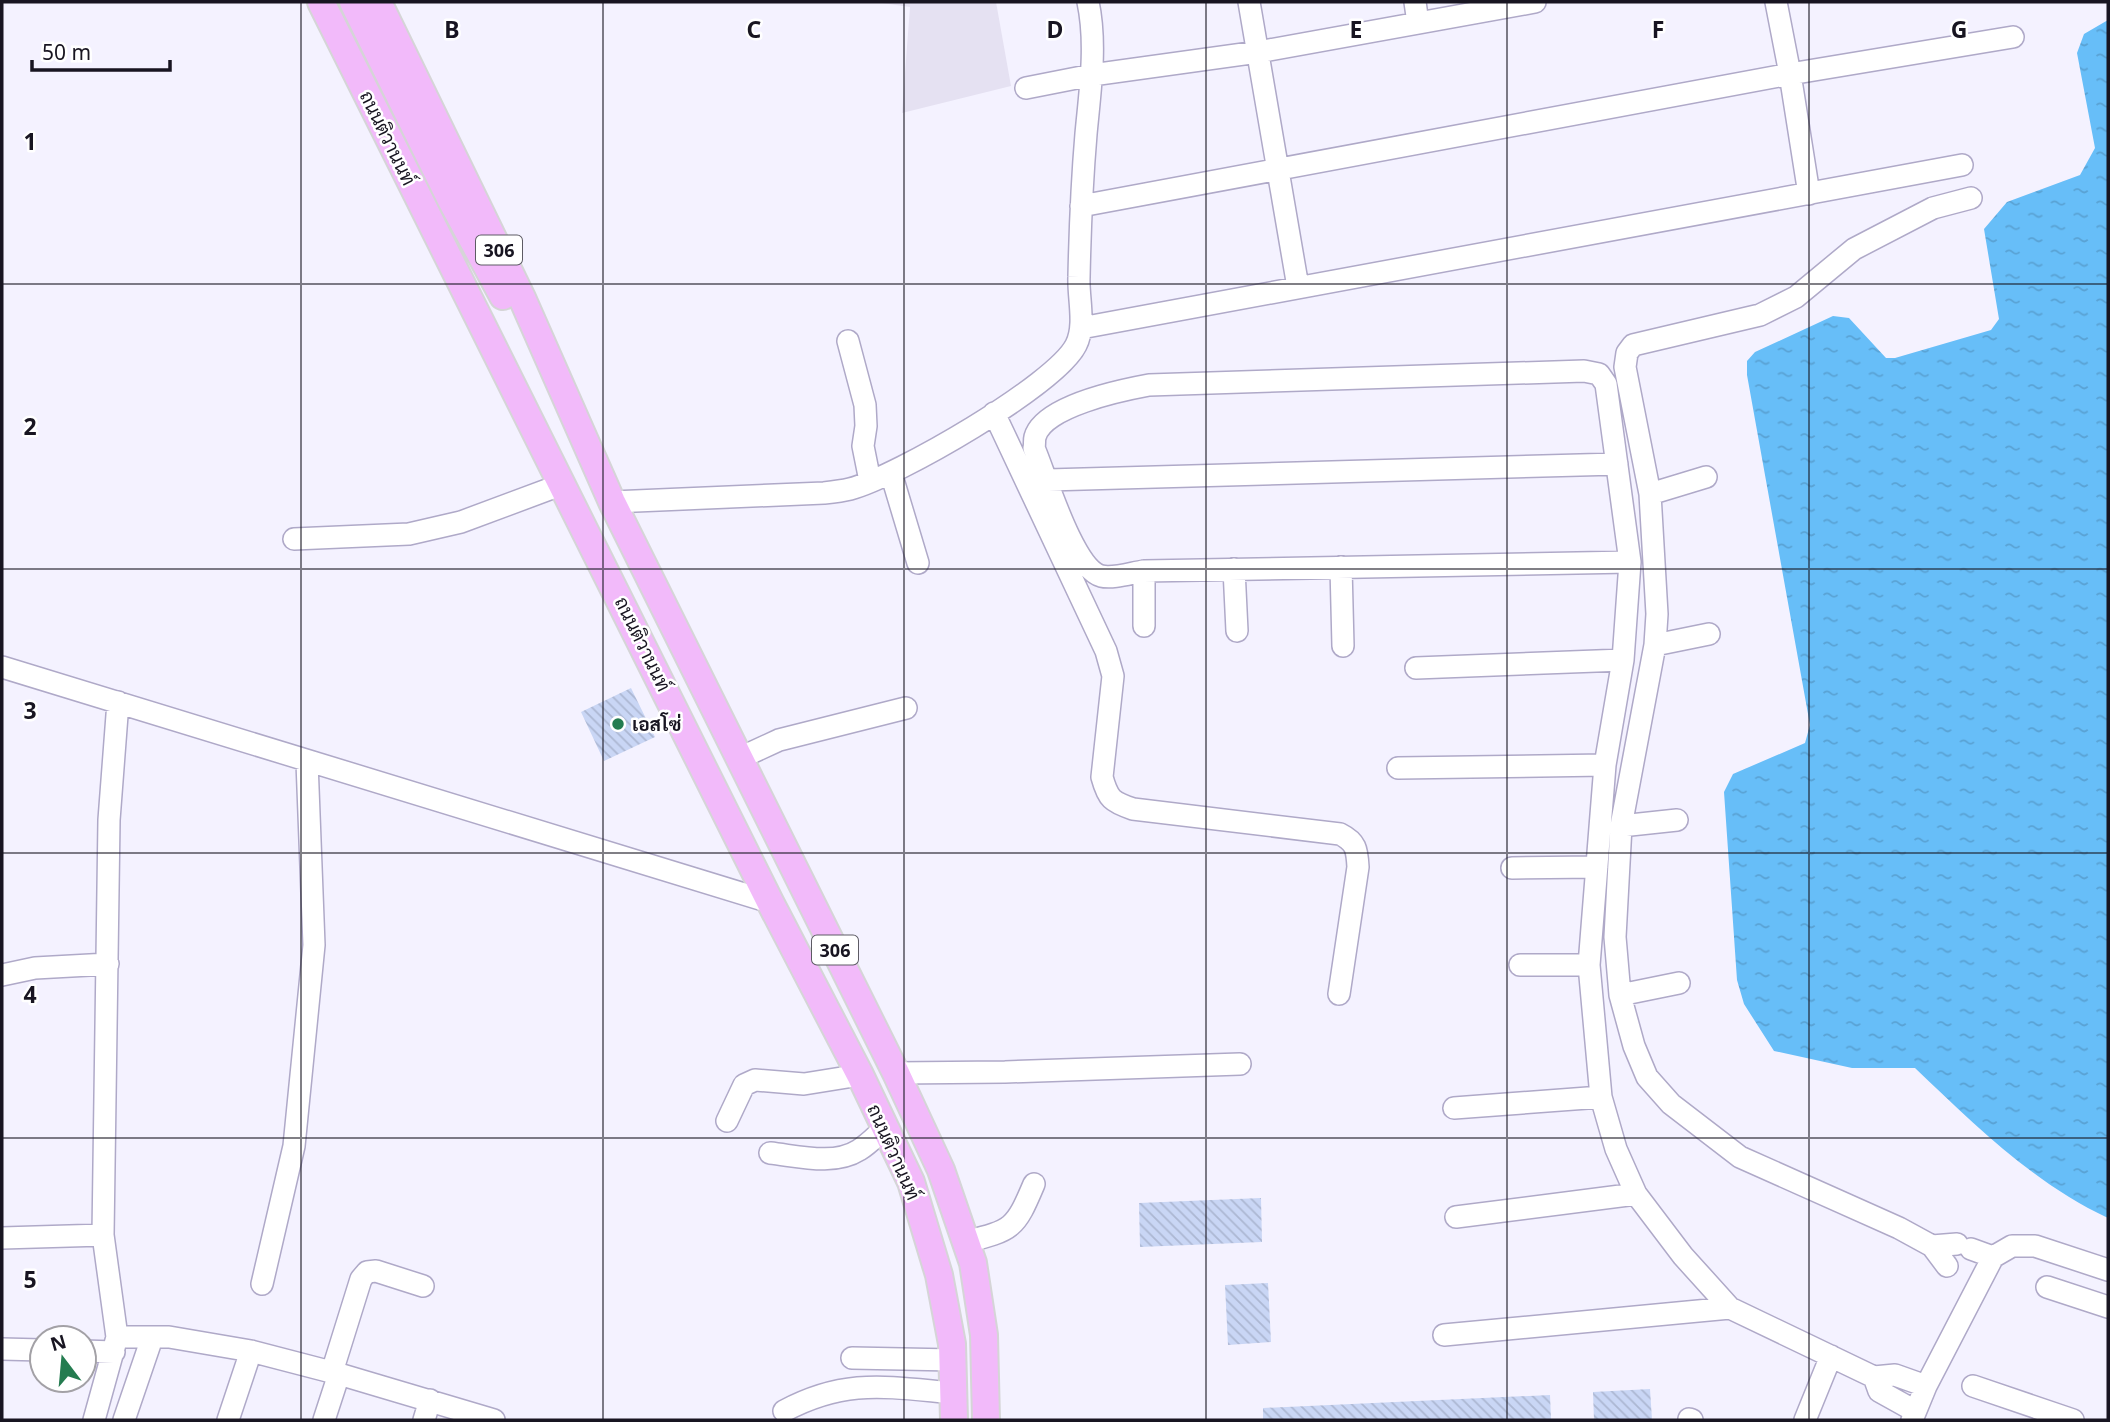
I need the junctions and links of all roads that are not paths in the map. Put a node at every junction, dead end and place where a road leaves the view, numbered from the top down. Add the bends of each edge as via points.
1 (321, 2) edge
2 (353, 2) edge
3 (378, 2) edge
4 (1088, 2) edge
5 (1249, 2) edge
6 (1415, 2) edge
7 (1535, 2) edge
8 (1776, 2) edge
9 (1418, 23) junction
10 (2013, 37) dead end
11 (1258, 52) junction
12 (1790, 74) junction
13 (1092, 75) junction
14 (1026, 88) dead end
15 (1962, 165) dead end
16 (1278, 169) junction
17 (1809, 194) junction
18 (1971, 198) dead end
19 (1081, 206) junction
20 (1298, 287) junction
21 (1081, 328) junction
22 (848, 341) dead end
23 (994, 413) junction
24 (1617, 464) junction
25 (891, 473) junction
26 (1706, 477) dead end
27 (1048, 480) junction
28 (870, 481) junction
29 (563, 484) junction
30 (1650, 494) junction
31 (612, 502) junction
32 (294, 539) dead end
33 (1630, 562) junction
34 (918, 563) dead end
35 (1341, 567) junction
36 (1234, 569) junction
37 (1144, 571) junction
38 (1144, 626) dead end
39 (1237, 631) dead end
40 (1709, 634) dead end
41 (1655, 645) junction
42 (1343, 646) dead end
43 (1623, 660) junction
44 (2, 667) edge
45 (1416, 668) dead end
46 (118, 702) junction
47 (906, 708) dead end
48 (740, 758) junction
49 (307, 762) junction
50 (1605, 765) junction
51 (1398, 768) dead end
52 (1677, 820) dead end
53 (1620, 826) junction
54 (1512, 867) dead end
55 (1597, 867) junction
56 (770, 902) junction
57 (108, 964) junction
58 (1520, 965) dead end
59 (1589, 965) junction
60 (2, 975) edge
61 (1679, 983) dead end
62 (1339, 994) dead end
63 (1620, 995) junction
64 (1240, 1064) dead end
65 (896, 1073) junction
66 (860, 1075) junction
67 (1601, 1097) junction
68 (1454, 1108) dead end
69 (727, 1121) dead end
70 (885, 1128) junction
71 (771, 1153) dead end
72 (1034, 1184) dead end
73 (1636, 1194) junction
74 (1456, 1217) dead end
75 (103, 1235) junction
76 (2, 1238) edge
77 (965, 1242) junction
78 (1933, 1246) junction
79 (1993, 1257) junction
80 (2108, 1270) edge
81 (1979, 1281) junction
82 (261, 1284) dead end
83 (423, 1286) dead end
84 (2048, 1287) dead end
85 (2108, 1307) edge
86 (1730, 1308) junction
87 (1444, 1335) dead end
88 (152, 1338) junction
89 (115, 1345) junction
90 (98, 1348) edge
91 (2, 1349) edge
92 (28, 1350) edge
93 (251, 1351) junction
94 (1831, 1356) junction
95 (852, 1358) dead end
96 (953, 1360) junction
97 (335, 1373) junction
98 (1874, 1377) junction
99 (1926, 1386) junction
100 (1973, 1386) dead end
101 (954, 1394) junction
102 (430, 1399) junction
103 (783, 1412) dead end
104 (1914, 1416) edge
105 (94, 1420) edge
106 (124, 1420) edge
107 (228, 1420) edge
108 (324, 1420) edge
109 (424, 1420) edge
110 (494, 1420) edge
111 (954, 1420) edge
112 (986, 1420) edge
113 (1805, 1420) edge
114 (2073, 1420) edge

1 - 29 main road, ถนนติวานนท์ / 306
2 - 31 main road, 306 via 451,200
3 - 31 main road, ถนนติวานนท์ / 306 via 522,298
4 - 13 street
5 - 11 street
6 - 9 street
7 - 9 street
8 - 12 street
9 - 11 street
10 - 12 street
11 - 13 street
11 - 16 street
12 - 16 street
12 - 17 street
13 - 14 street
13 - 19 street
15 - 17 street
16 - 19 street
16 - 20 street
17 - 20 street
18 - 30 street via 1933,208 1854,249 1796,297 1760,315 1633,345 1625,367
19 - 21 street
20 - 21 street
21 - 23 street via 1077,345 1064,362
22 - 28 street via 866,405 863,446
23 - 25 street
23 - 62 street via 1106,651 1113,676 1102,777 1106,792 1115,803 1133,808 1340,834 1352,840 1358,867
24 - 27 street
24 - 27 street via 1606,384 1599,374 1584,371 1149,385 1115,391 1062,411 1042,425 1034,448
24 - 33 street
25 - 28 street
25 - 34 street
26 - 30 street
27 - 37 street via 1072,544 1089,571 1103,577
28 - 31 street via 824,493
29 - 32 street via 461,522 409,534
29 - 56 main road, ถนนติวานนท์ / 306
30 - 41 street
31 - 48 main road, ถนนติวานนท์ / 306
33 - 35 street
33 - 43 street
35 - 36 street
35 - 42 street
36 - 37 street
36 - 39 street
37 - 38 street
40 - 41 street
41 - 53 street
43 - 45 street
43 - 50 street
44 - 46 street
46 - 49 street
46 - 57 street via 109,820
47 - 48 street via 779,740
48 - 65 main road, ถนนติวานนท์ / 306
49 - 56 street
49 - 82 street via 314,945 294,1146
50 - 51 street
50 - 55 street
52 - 53 street
53 - 63 street via 1615,937
54 - 55 street
55 - 59 street
56 - 66 main road, ถนนติวานนท์ / 306
57 - 60 street via 35,968
57 - 75 street
58 - 59 street
59 - 67 street
61 - 63 street
63 - 78 street via 1647,1077 1671,1104 1740,1157
64 - 65 street
65 - 77 main road, ถนนติวานนท์ / 306 via 941,1170
66 - 69 street via 804,1084 755,1080 744,1085
66 - 70 main road, ถนนติวานนท์ / 306
67 - 68 street
67 - 73 street via 1616,1149
70 - 71 street via 859,1151 842,1158
70 - 96 main road, ถนนติวานนท์ / 306 via 911,1182 939,1275
72 - 77 street via 1018,1220 1005,1230
73 - 74 street
73 - 86 street
75 - 76 street
75 - 89 street
77 - 112 main road, ถนนติวานนท์ / 306 via 984,1335
78 - 79 street via 1964,1246
78 - 81 street via 1953,1269
79 - 80 street via 2012,1246 2035,1246
79 - 81 street
81 - 99 street
83 - 97 street via 367,1272 361,1279
84 - 85 street
86 - 87 street
86 - 94 street
88 - 89 street
88 - 93 street
88 - 106 street
89 - 90 street
89 - 105 street
91 - 92 street
93 - 97 street
93 - 107 street
94 - 98 street
94 - 113 street
95 - 96 street
96 - 101 main road, ถนนติวานนท์ / 306
97 - 102 street
97 - 108 street
98 - 99 street via 1895,1375
98 - 104 street via 1879,1391
99 - 104 street
100 - 114 street
101 - 103 street via 861,1387 810,1397
101 - 111 main road, ถนนติวานนท์ / 306
102 - 109 street
102 - 110 street

